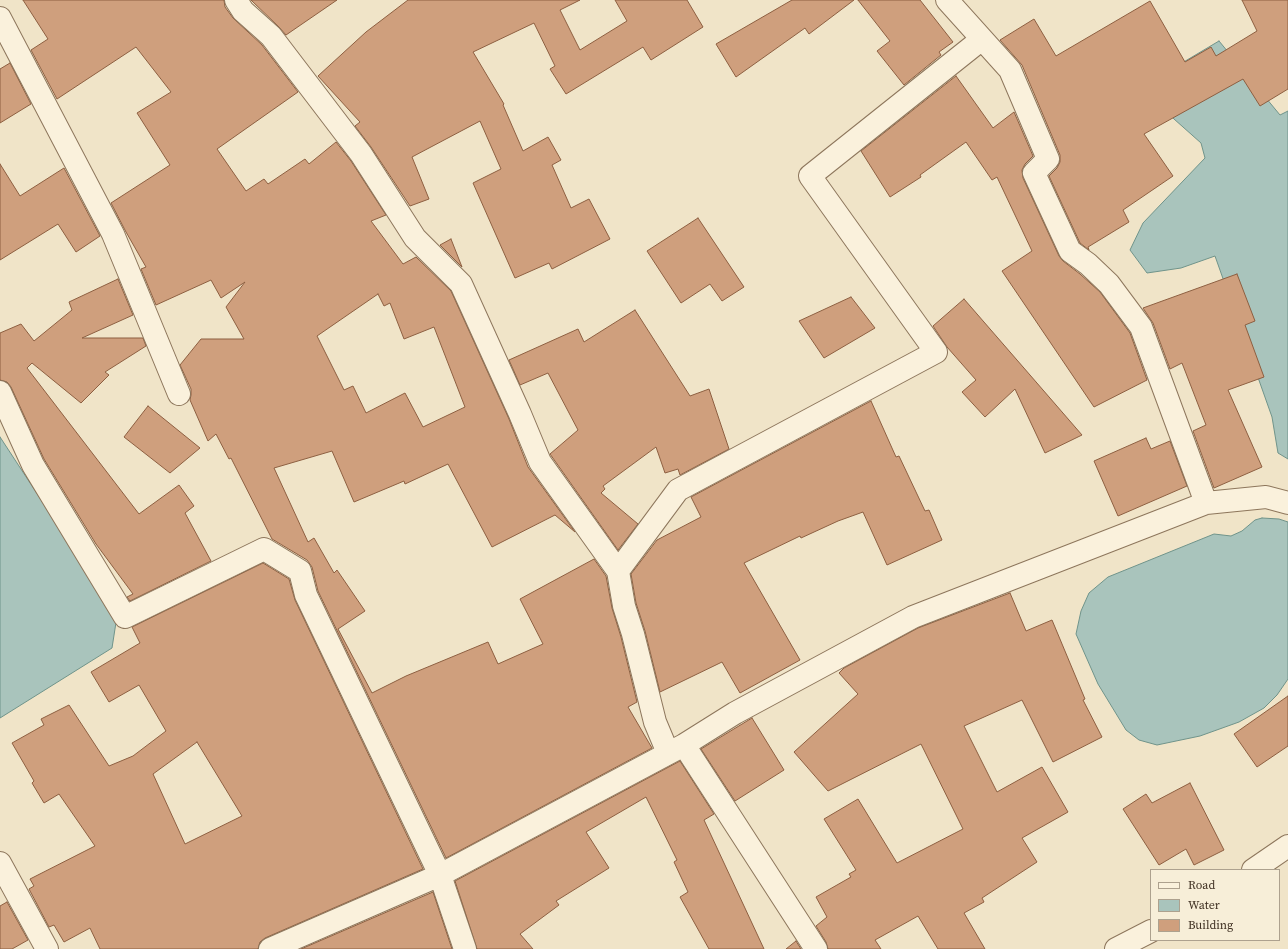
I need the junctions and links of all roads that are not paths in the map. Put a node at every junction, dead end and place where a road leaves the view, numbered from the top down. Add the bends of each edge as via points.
1 (236, 0) edge
2 (947, 0) edge
3 (0, 18) edge
4 (982, 39) junction
5 (179, 394) dead end
6 (1, 396) edge
7 (1206, 503) junction
8 (1288, 503) edge
9 (618, 571) junction
10 (676, 749) junction
11 (1288, 846) edge
12 (0, 863) edge
13 (1254, 869) edge
14 (440, 875) junction
15 (1150, 932) edge
16 (47, 949) edge
17 (270, 949) edge
18 (465, 949) edge
19 (816, 949) edge
20 (1116, 949) edge

1 - 9 street via 243,12 271,36 356,148 415,238 461,284 540,462
2 - 4 street
3 - 5 street via 113,234
4 - 7 street via 1010,70 1048,159 1034,173 1070,251 1109,284 1141,327
4 - 9 street via 810,176 936,352 678,490
6 - 14 street via 33,465 125,617 264,549 300,571 306,595
7 - 8 street via 1266,497
7 - 10 street via 913,617 735,713
9 - 10 street via 624,606 655,722
10 - 14 street
10 - 19 street
11 - 13 street
12 - 16 street
14 - 17 street
14 - 18 street
15 - 20 street

